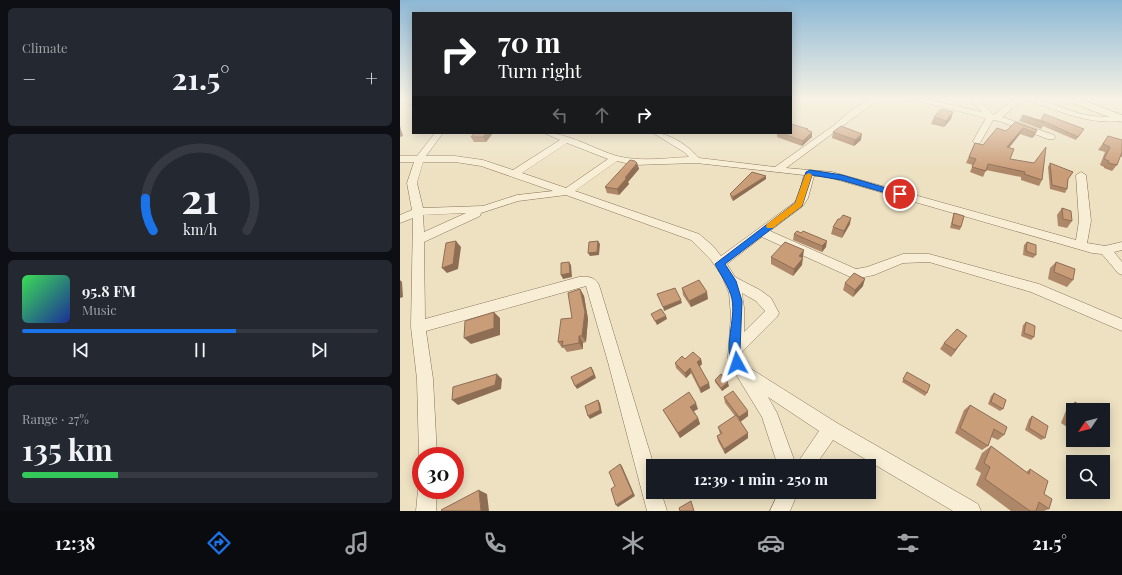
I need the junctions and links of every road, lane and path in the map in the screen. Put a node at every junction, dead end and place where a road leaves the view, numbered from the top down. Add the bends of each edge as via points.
1 (842, 123) edge
2 (990, 123) edge
3 (1012, 123) edge
4 (438, 134) edge
5 (551, 134) edge
6 (659, 134) edge
7 (1051, 137) dead end
8 (566, 140) junction
9 (977, 142) edge
10 (615, 158) junction
11 (400, 159) edge
12 (419, 160) junction
13 (696, 160) junction
14 (777, 170) junction
15 (810, 172) junction
16 (514, 174) junction
17 (1081, 175) dead end
18 (567, 192) junction
19 (484, 209) junction
20 (418, 212) junction
21 (400, 218) edge
22 (761, 232) junction
23 (419, 239) junction
24 (1081, 245) junction
25 (1122, 246) edge
26 (1105, 250) junction
27 (719, 264) junction
28 (1122, 270) edge
29 (731, 281) junction
30 (1122, 325) edge
31 (418, 327) junction
32 (735, 350) junction
33 (744, 373) junction
34 (831, 429) junction
35 (428, 447) edge
36 (785, 459) edge
37 (809, 459) edge
38 (427, 499) edge
39 (426, 511) edge
40 (657, 511) edge
41 (971, 511) edge

1 - 14 street
2 - 9 street
3 - 7 street
4 - 12 street
5 - 8 street
6 - 13 street via 687,150
8 - 10 street
8 - 16 street
10 - 13 street via 650,163
10 - 18 street
11 - 12 street
12 - 16 street via 468,160
12 - 20 street via 412,183
13 - 14 street
14 - 15 street
15 - 22 street via 799,204
15 - 24 street via 842,178
16 - 18 street
17 - 24 street via 1085,221
18 - 19 street via 517,198
18 - 27 street via 695,237 708,247
19 - 20 street
19 - 23 street
20 - 21 street
20 - 23 street
22 - 27 street
22 - 30 street via 855,274 862,274 911,257 929,258 1034,288
23 - 31 street
24 - 26 street
25 - 26 street
26 - 28 street
27 - 29 street
29 - 32 street via 737,301
29 - 32 street via 767,302 772,313
31 - 35 street via 426,378
31 - 40 street via 585,281 590,282 616,362
32 - 33 street via 737,363
33 - 34 street
33 - 36 street via 769,413
34 - 37 street
34 - 41 street
38 - 39 street

